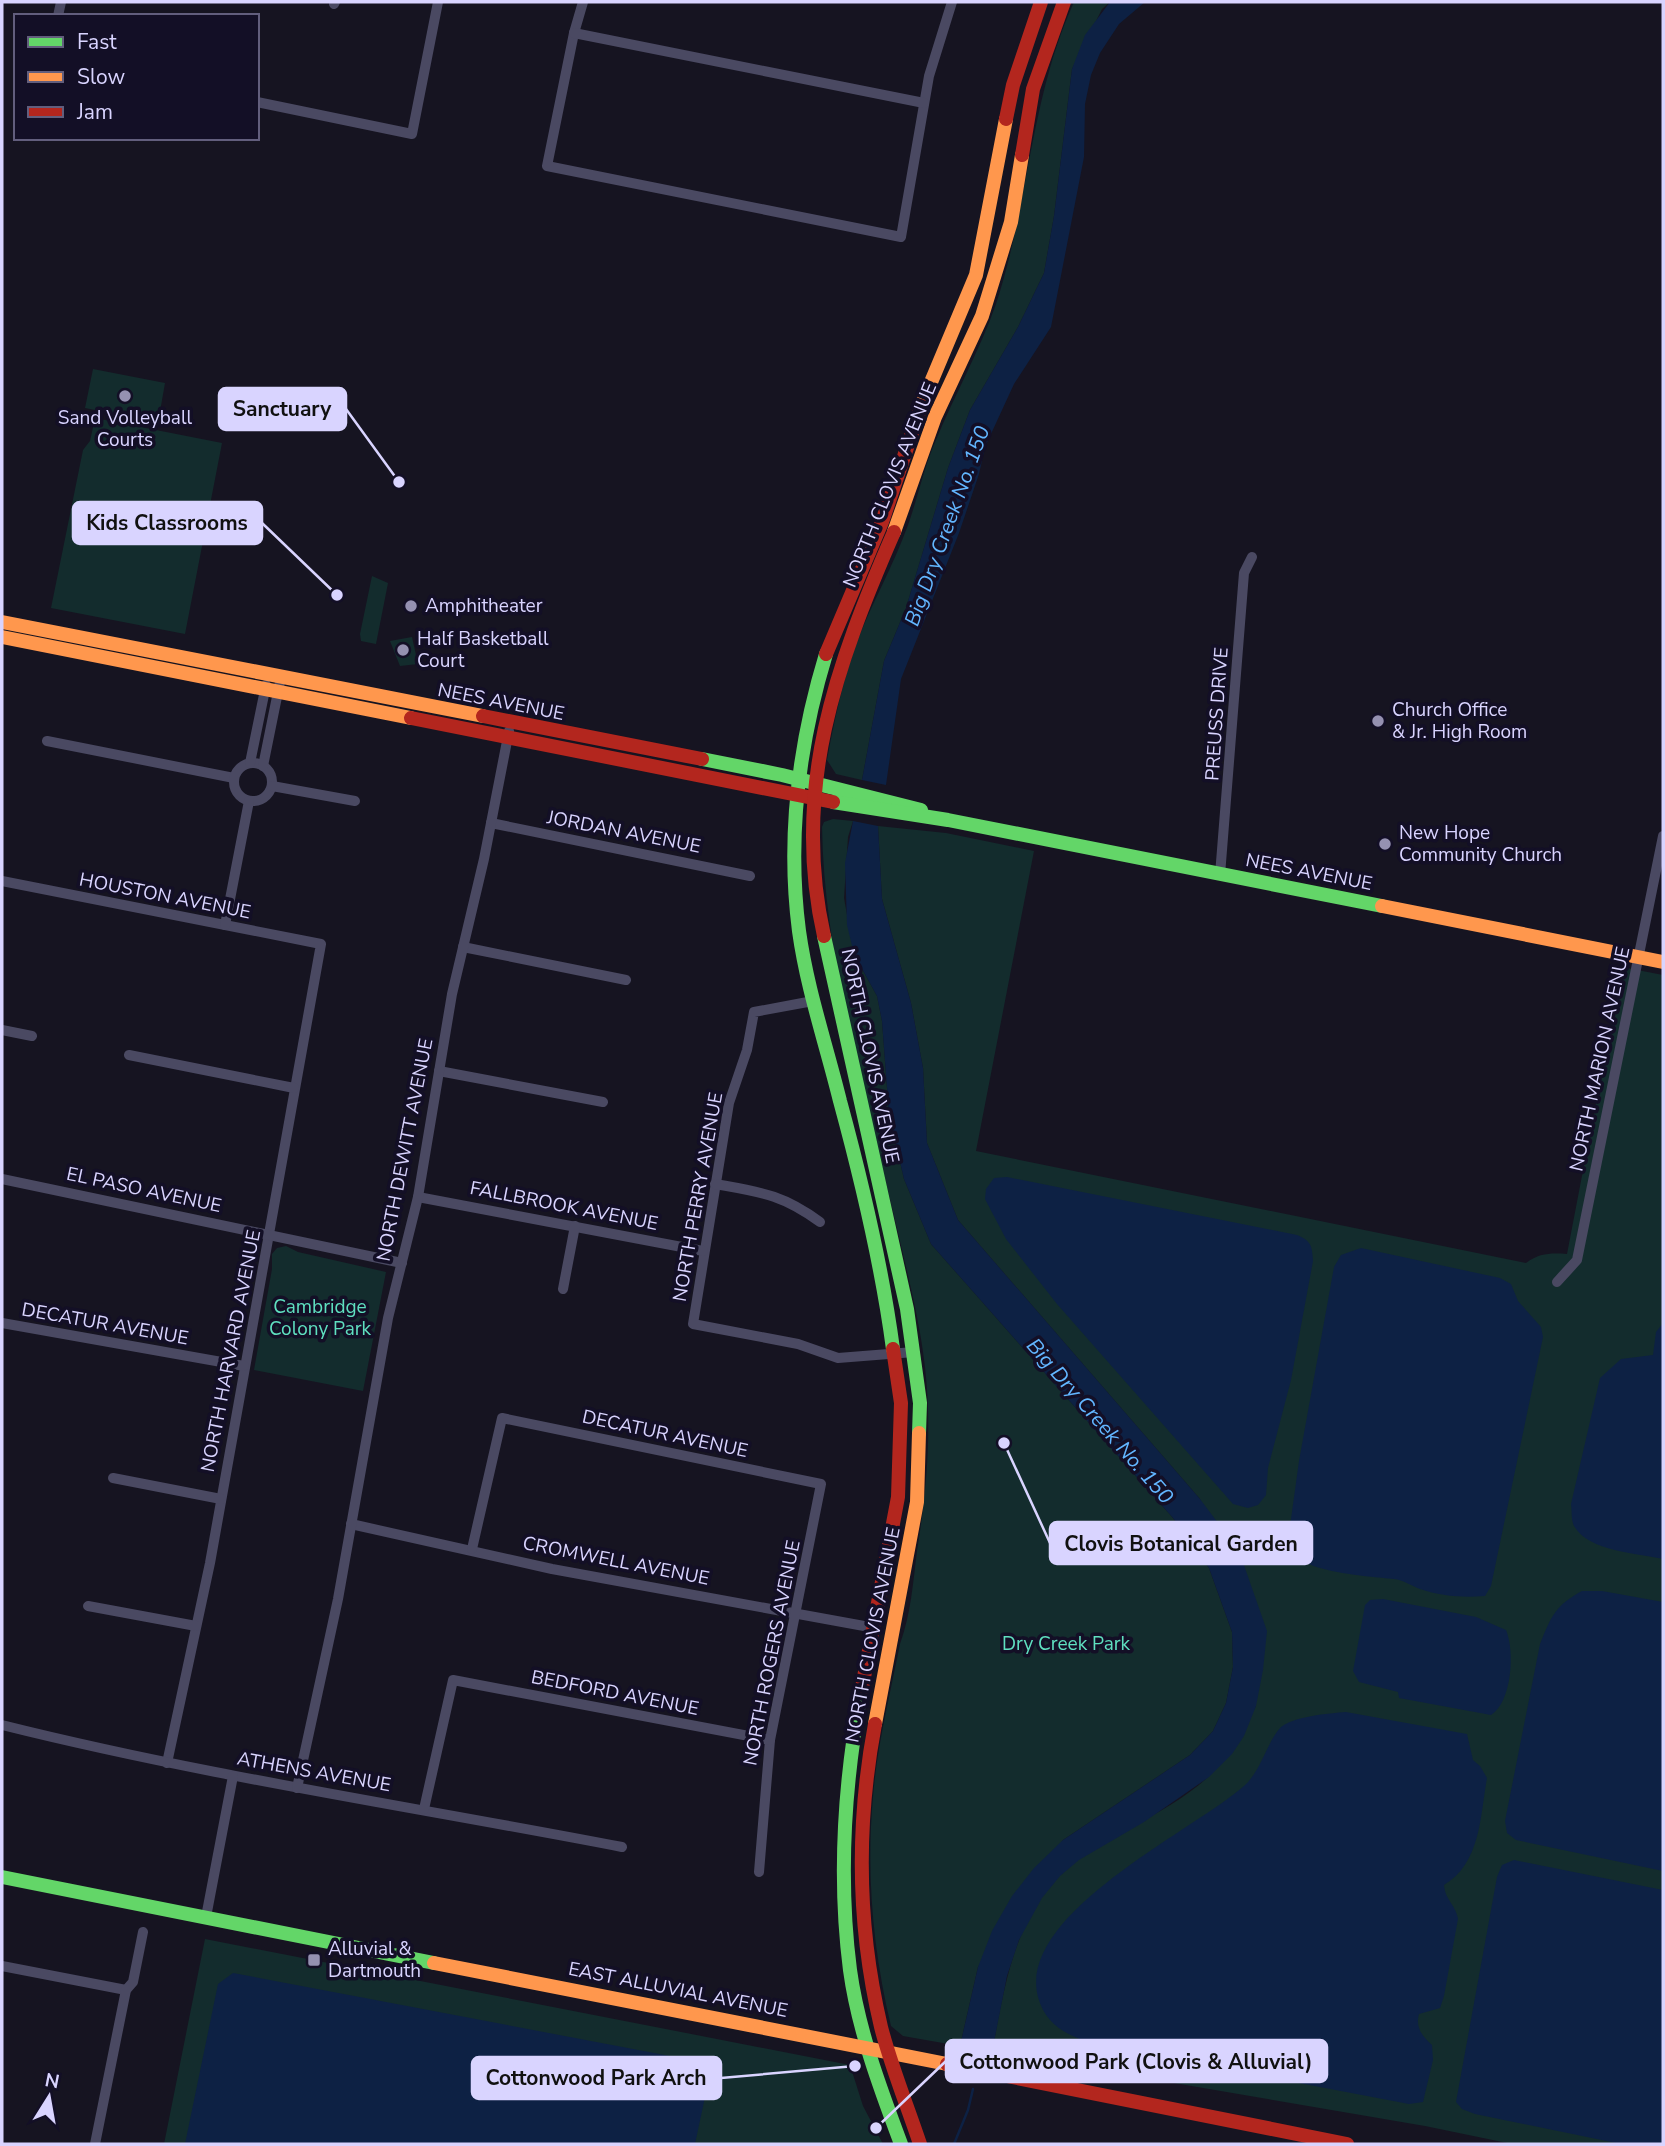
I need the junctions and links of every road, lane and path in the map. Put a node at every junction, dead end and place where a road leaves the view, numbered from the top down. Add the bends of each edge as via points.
1 (438, 2) edge
2 (583, 2) edge
3 (952, 2) edge
4 (1041, 2) edge
5 (1064, 2) edge
6 (573, 33) junction
7 (259, 102) edge
8 (924, 103) junction
9 (1252, 556) dead end
10 (2, 622) edge
11 (2, 637) edge
12 (273, 682) junction
13 (509, 731) junction
14 (47, 741) dead end
15 (250, 763) junction
16 (263, 766) junction
17 (234, 778) junction
18 (272, 786) junction
19 (796, 786) junction
20 (814, 790) junction
21 (249, 801) junction
22 (355, 801) dead end
23 (491, 823) junction
24 (1663, 836) edge
25 (1220, 875) junction
26 (750, 876) dead end
27 (2, 881) edge
28 (225, 925) junction
29 (321, 944) joint
30 (463, 947) junction
31 (1640, 957) junction
32 (1663, 962) edge
33 (626, 979) dead end
34 (813, 1001) junction
35 (2, 1030) edge
36 (32, 1036) dead end
37 (129, 1055) dead end
38 (439, 1071) junction
39 (294, 1088) junction
40 (603, 1102) dead end
41 (2, 1179) edge
42 (715, 1184) junction
43 (418, 1197) junction
44 (820, 1222) dead end
45 (575, 1226) junction
46 (271, 1236) junction
47 (703, 1251) junction
48 (402, 1263) junction
49 (1558, 1282) dead end
50 (563, 1289) dead end
51 (2, 1323) edge
52 (914, 1352) junction
53 (895, 1353) junction
54 (244, 1366) junction
55 (113, 1478) dead end
56 (821, 1484) joint
57 (221, 1499) junction
58 (351, 1524) junction
59 (472, 1549) junction
60 (88, 1606) dead end
61 (798, 1612) junction
62 (197, 1626) junction
63 (875, 1628) junction
64 (2, 1725) edge
65 (770, 1740) junction
66 (167, 1763) junction
67 (867, 1768) junction
68 (233, 1776) junction
69 (297, 1788) junction
70 (424, 1808) junction
71 (622, 1847) dead end
72 (759, 1872) dead end
73 (2, 1877) edge
74 (206, 1917) junction
75 (142, 1932) dead end
76 (2, 1966) edge
77 (126, 1990) junction
78 (867, 2048) junction
79 (887, 2052) junction
80 (95, 2144) edge
81 (901, 2144) edge
82 (920, 2144) edge
83 (1347, 2144) edge

1 - 7 street via 412,134
2 - 6 street
3 - 8 street
4 - 19 main road, NORTH CLOVIS AVENUE via 1013,85 976,275 923,401 882,522 830,640 813,695
5 - 20 main road, NORTH CLOVIS AVENUE via 1033,89 1011,222 982,316 934,417 897,524 855,622 830,698
6 - 8 street
6 - 8 street via 547,166 901,237
9 - 25 street, PREUSS DRIVE via 1244,573
10 - 12 main road, NEES AVENUE
11 - 12 main road, NEES AVENUE
12 - 13 main road, NEES AVENUE
12 - 15 street
12 - 16 street
13 - 19 main road, NEES AVENUE
13 - 23 street, NORTH DEWITT AVENUE
14 - 17 street
15 - 16 street
15 - 17 street
16 - 18 street via 271,775
17 - 21 street via 237,793
18 - 21 street via 264,799
18 - 22 street
19 - 20 main road, NEES AVENUE
19 - 34 main road, NORTH CLOVIS AVENUE via 799,930
20 - 25 main road, NEES AVENUE via 893,801 948,820
20 - 52 main road, NORTH CLOVIS AVENUE via 817,906
21 - 28 street
23 - 26 street, JORDAN AVENUE
23 - 30 street, NORTH DEWITT AVENUE
24 - 31 street, NORTH MARION AVENUE
25 - 31 main road, NEES AVENUE
27 - 28 street, HOUSTON AVENUE
28 - 29 street, HOUSTON AVENUE
29 - 39 street, NORTH HARVARD AVENUE
30 - 33 street
30 - 38 street, NORTH DEWITT AVENUE
31 - 32 main road, NEES AVENUE
31 - 49 street, NORTH MARION AVENUE via 1577,1260
34 - 42 street, NORTH PERRY AVENUE via 754,1012 729,1103
34 - 53 main road, NORTH CLOVIS AVENUE via 841,1103
35 - 36 street
37 - 39 street
38 - 40 street
38 - 43 street, NORTH DEWITT AVENUE
39 - 46 street, NORTH HARVARD AVENUE
41 - 46 street, EL PASO AVENUE
42 - 44 street via 768,1193 794,1203
42 - 47 street, NORTH PERRY AVENUE
43 - 45 street, FALLBROOK AVENUE
43 - 48 street, NORTH DEWITT AVENUE
45 - 47 street, FALLBROOK AVENUE
45 - 50 street
46 - 48 street, EL PASO AVENUE
46 - 54 street, NORTH HARVARD AVENUE
47 - 53 street, NORTH PERRY AVENUE via 693,1324 798,1344 838,1358
48 - 58 street, NORTH DEWITT AVENUE
51 - 54 street, DECATUR AVENUE
52 - 53 street
52 - 67 main road, NORTH CLOVIS AVENUE via 920,1403 917,1502
53 - 63 main road, NORTH CLOVIS AVENUE via 901,1403 898,1497
54 - 57 street, NORTH HARVARD AVENUE
55 - 57 street
56 - 59 street, DECATUR AVENUE via 502,1418
56 - 61 street, NORTH ROGERS AVENUE
57 - 62 street, NORTH HARVARD AVENUE
58 - 59 street, CROMWELL AVENUE
58 - 69 street, NORTH DEWITT AVENUE
59 - 61 street, CROMWELL AVENUE via 552,1569
60 - 62 street
61 - 63 street, CROMWELL AVENUE
61 - 65 street, NORTH ROGERS AVENUE
62 - 66 street, NORTH HARVARD AVENUE
63 - 67 main road via 881,1641 865,1729
63 - 78 main road, NORTH CLOVIS AVENUE via 851,1749 842,1832 850,1972
64 - 66 street, ATHENS AVENUE
65 - 70 street, BEDFORD AVENUE via 453,1680
65 - 72 street, NORTH ROGERS AVENUE
66 - 68 street, ATHENS AVENUE
67 - 79 main road, NORTH CLOVIS AVENUE via 861,1894 869,1970
68 - 69 street, ATHENS AVENUE
68 - 74 street
69 - 70 street, ATHENS AVENUE
70 - 71 street, ATHENS AVENUE
73 - 74 main road, EAST ALLUVIAL AVENUE
74 - 78 main road, EAST ALLUVIAL AVENUE
75 - 77 street via 132,1982
76 - 77 street
77 - 80 street
78 - 79 main road, EAST ALLUVIAL AVENUE
78 - 81 main road, NORTH CLOVIS AVENUE
79 - 82 main road, NORTH CLOVIS AVENUE
79 - 83 main road, EAST ALLUVIAL AVENUE

